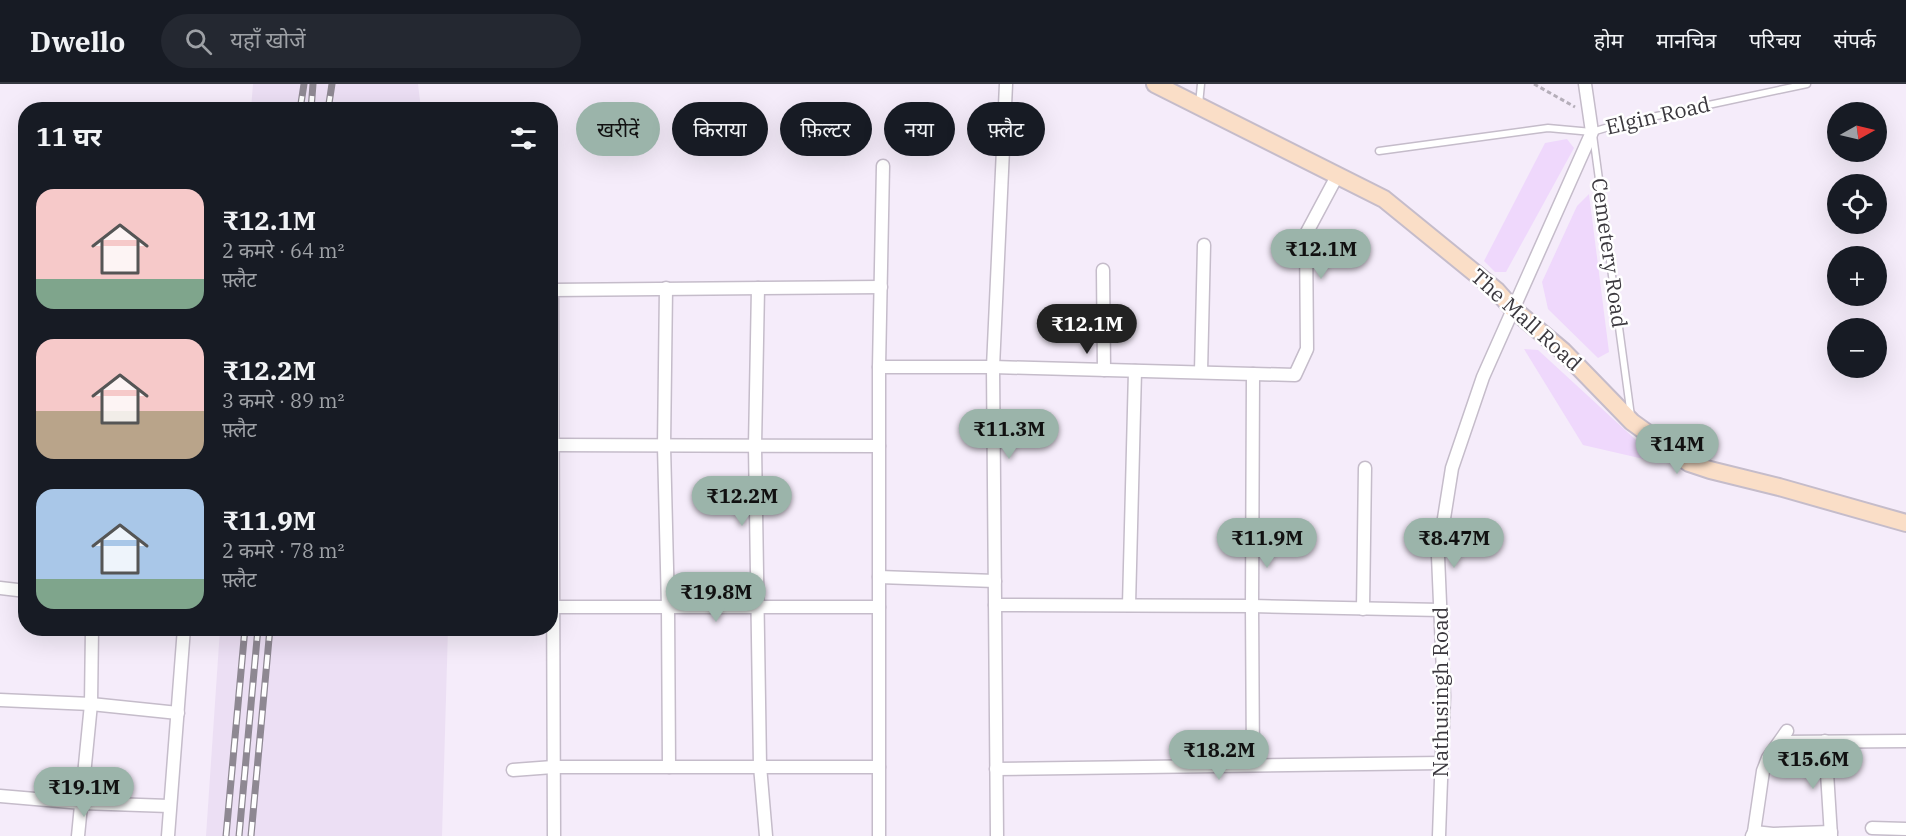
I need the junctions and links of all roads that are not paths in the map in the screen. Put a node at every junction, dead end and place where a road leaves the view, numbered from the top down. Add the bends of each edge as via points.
1 (1006, 84) edge
2 (1155, 84) edge
3 (1201, 84) edge
4 (1585, 84) edge
5 (1807, 84) edge
6 (1198, 106) junction
7 (1592, 132) junction
8 (1380, 151) dead end
9 (884, 166) dead end
10 (1337, 176) junction
11 (1204, 244) dead end
12 (1103, 270) dead end
13 (881, 287) junction
14 (666, 288) junction
15 (758, 288) junction
16 (558, 290) edge
17 (1512, 308) junction
18 (879, 367) junction
19 (993, 367) junction
20 (1104, 370) junction
21 (1135, 371) junction
22 (1201, 372) junction
23 (1253, 374) junction
24 (1632, 422) junction
25 (558, 445) edge
26 (664, 446) junction
27 (755, 446) junction
28 (879, 446) junction
29 (1365, 468) dead end
30 (1906, 523) edge
31 (879, 577) junction
32 (995, 581) junction
33 (0, 588) edge
34 (18, 590) edge
35 (995, 605) junction
36 (1129, 605) junction
37 (1252, 606) junction
38 (558, 607) edge
39 (879, 607) junction
40 (668, 608) junction
41 (758, 608) junction
42 (1363, 609) junction
43 (1441, 610) junction
44 (92, 636) edge
45 (183, 636) edge
46 (553, 636) edge
47 (0, 700) edge
48 (91, 704) junction
49 (178, 713) junction
50 (1825, 741) junction
51 (1906, 741) edge
52 (1442, 763) junction
53 (1253, 765) junction
54 (553, 766) junction
55 (760, 766) junction
56 (669, 767) junction
57 (879, 767) junction
58 (996, 769) junction
59 (513, 770) dead end
60 (0, 796) edge
61 (82, 803) junction
62 (169, 806) junction
63 (1872, 828) dead end
64 (1906, 829) edge
65 (1753, 834) edge
66 (1831, 834) edge
67 (78, 836) edge
68 (168, 836) edge
69 (554, 836) edge
70 (766, 836) edge
71 (879, 836) edge
72 (997, 836) edge
73 (1439, 836) edge

1 - 19 street
2 - 6 street, The Mall Road
3 - 6 lane
4 - 7 street, Cemetery Road
5 - 7 lane, Elgin Road
6 - 10 street, The Mall Road
7 - 8 lane via 1548,128
7 - 17 street, Elgin Road
7 - 24 lane, Cemetery Road
9 - 13 street
10 - 17 street, The Mall Road via 1384,199 1497,291
10 - 23 street via 1306,234 1306,349 1295,375
11 - 22 street
12 - 20 street
13 - 15 street
13 - 18 street
14 - 15 street
14 - 16 street
14 - 26 street
15 - 27 street
17 - 24 street, The Mall Road via 1563,351
17 - 43 street, Nathusingh Road via 1452,468 1438,556
18 - 19 street
18 - 28 street
19 - 20 street
19 - 32 street
20 - 21 street
21 - 22 street
21 - 36 street
22 - 23 street
23 - 37 street
24 - 30 street, The Mall Road via 1689,463 1710,471
25 - 26 street
26 - 27 street
26 - 40 street
27 - 28 street
27 - 41 street
28 - 31 street
29 - 42 street
31 - 32 street
31 - 39 street
32 - 35 street
33 - 34 street
35 - 36 street
35 - 58 street
36 - 37 street
37 - 42 street
37 - 53 street
38 - 40 street
39 - 41 street
39 - 57 street
40 - 41 street
40 - 56 street
41 - 55 street
42 - 43 street
43 - 52 street, Nathusingh Road
44 - 48 street
45 - 49 street
46 - 54 street
47 - 48 street
48 - 49 street
48 - 61 street
49 - 62 street
50 - 51 street
50 - 65 street via 1784,736 1762,771
50 - 66 street
52 - 53 street
52 - 73 street, Nathusingh Road
53 - 58 street
54 - 56 street
54 - 59 street
54 - 69 street
55 - 56 street
55 - 57 street
55 - 70 street
57 - 71 street
58 - 72 street
60 - 61 street
61 - 62 street
61 - 67 street
62 - 68 street
63 - 64 street
65 - 66 street

